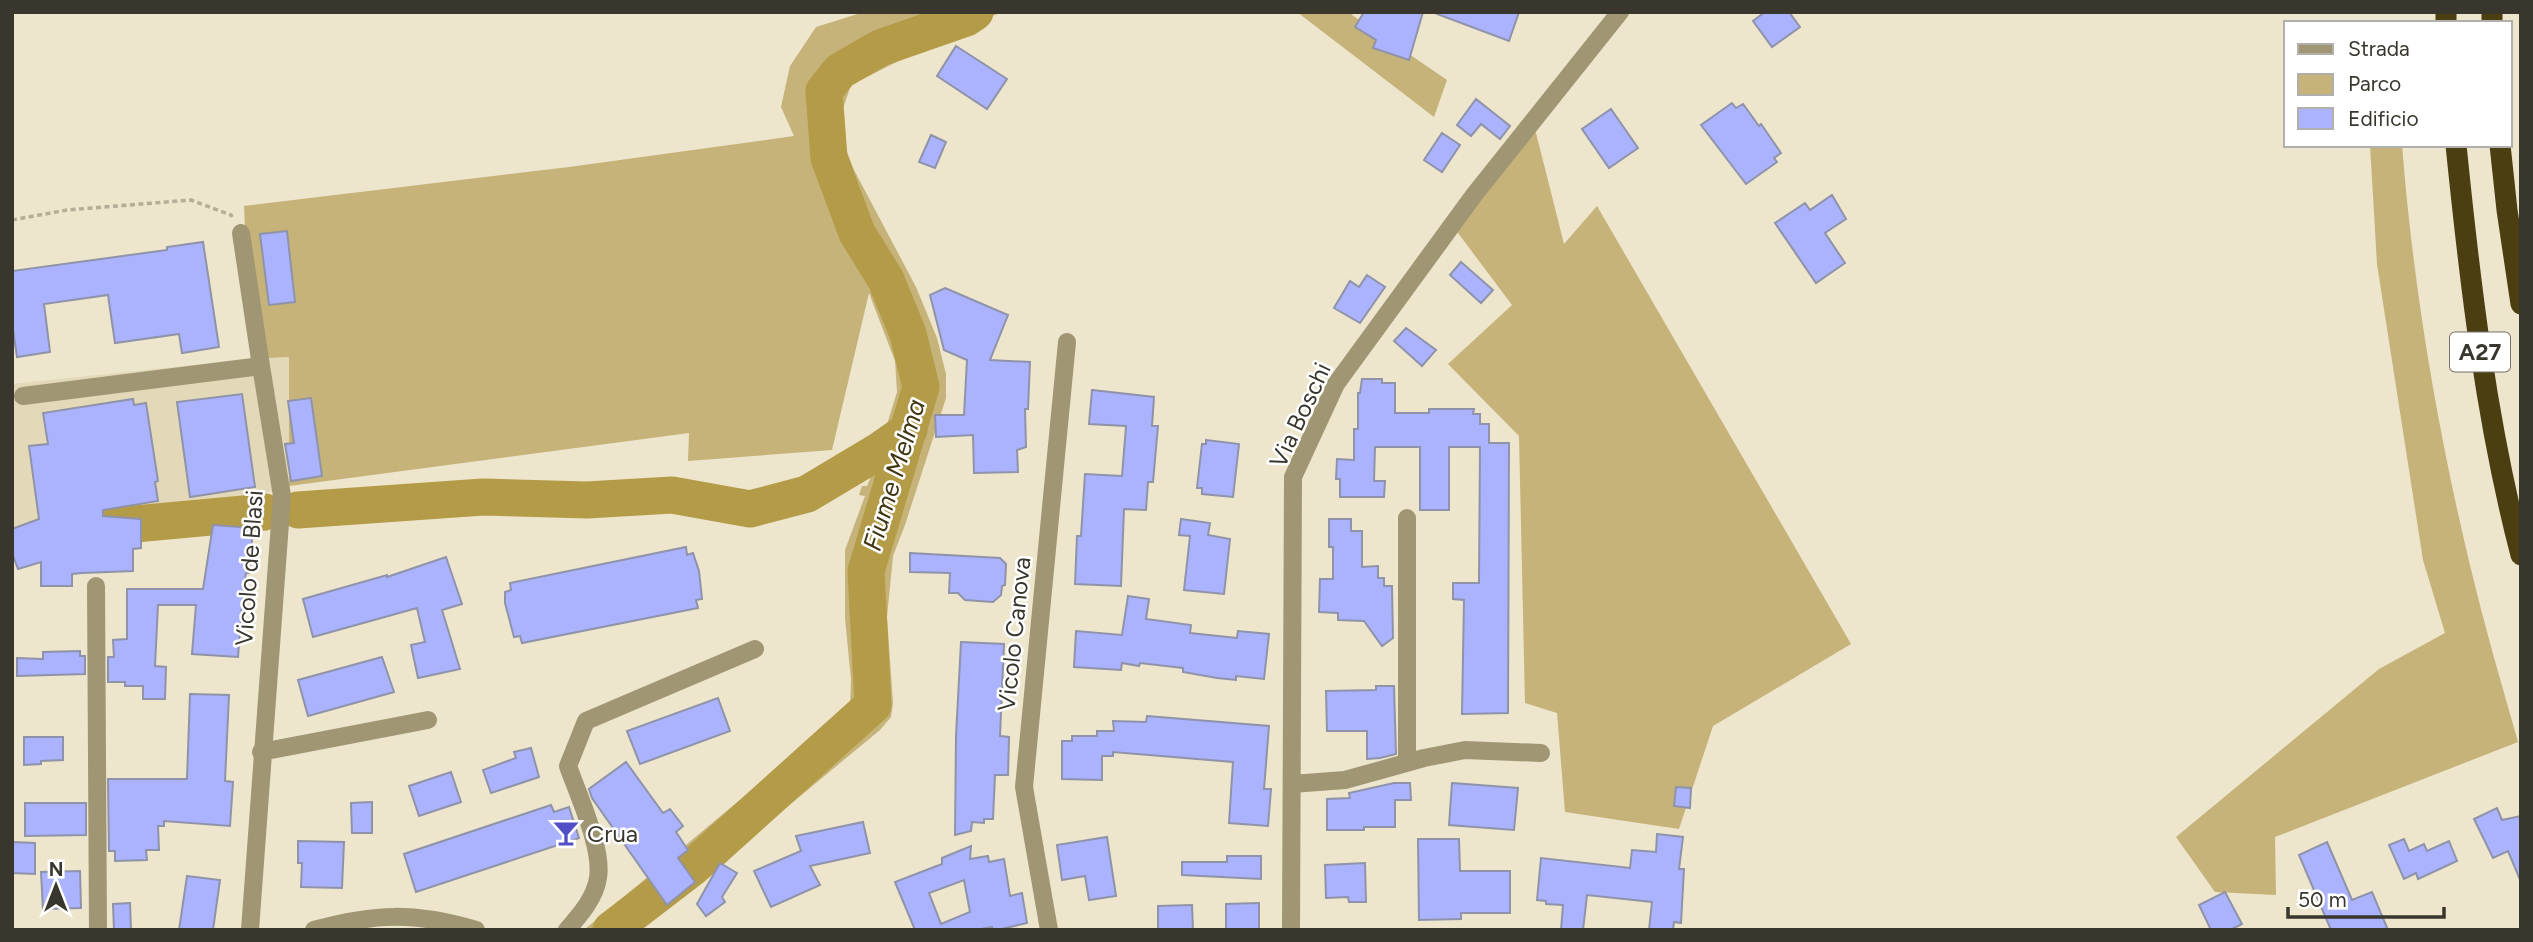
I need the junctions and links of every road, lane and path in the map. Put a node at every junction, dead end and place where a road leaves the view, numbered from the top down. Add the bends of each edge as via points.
1 (1620, 12) edge
2 (2456, 147) edge
3 (2500, 147) edge
4 (12, 220) edge
5 (241, 233) joint
6 (2521, 304) edge
7 (1067, 341) dead end
8 (261, 366) junction
9 (23, 396) dead end
10 (1407, 518) dead end
11 (2521, 555) edge
12 (96, 586) dead end
13 (755, 649) dead end
14 (428, 720) dead end
15 (261, 752) junction
16 (1541, 754) dead end
17 (1407, 763) junction
18 (1292, 784) junction
19 (98, 930) edge
20 (250, 930) edge
21 (314, 930) edge
22 (476, 930) edge
23 (567, 930) edge
24 (1049, 930) edge
25 (1291, 930) edge

1 - 18 street, Via Boschi via 1474,195 1336,384 1293,477
2 - 11 highway, A27 via 2489,407
3 - 6 highway, A27
4 - 5 path via 191,200 231,215
5 - 8 street, Vicolo de Blasi
7 - 24 street, Vicolo Canova via 1024,787
8 - 9 street
8 - 15 street, Vicolo de Blasi via 282,496
10 - 17 street
12 - 19 street
13 - 23 street via 586,721 568,766 595,842 598,878 585,909
14 - 15 street
15 - 20 street, Vicolo de Blasi
16 - 17 street via 1465,750
17 - 18 street via 1345,780
18 - 25 street, Via Boschi
21 - 22 street via 388,916 412,916

